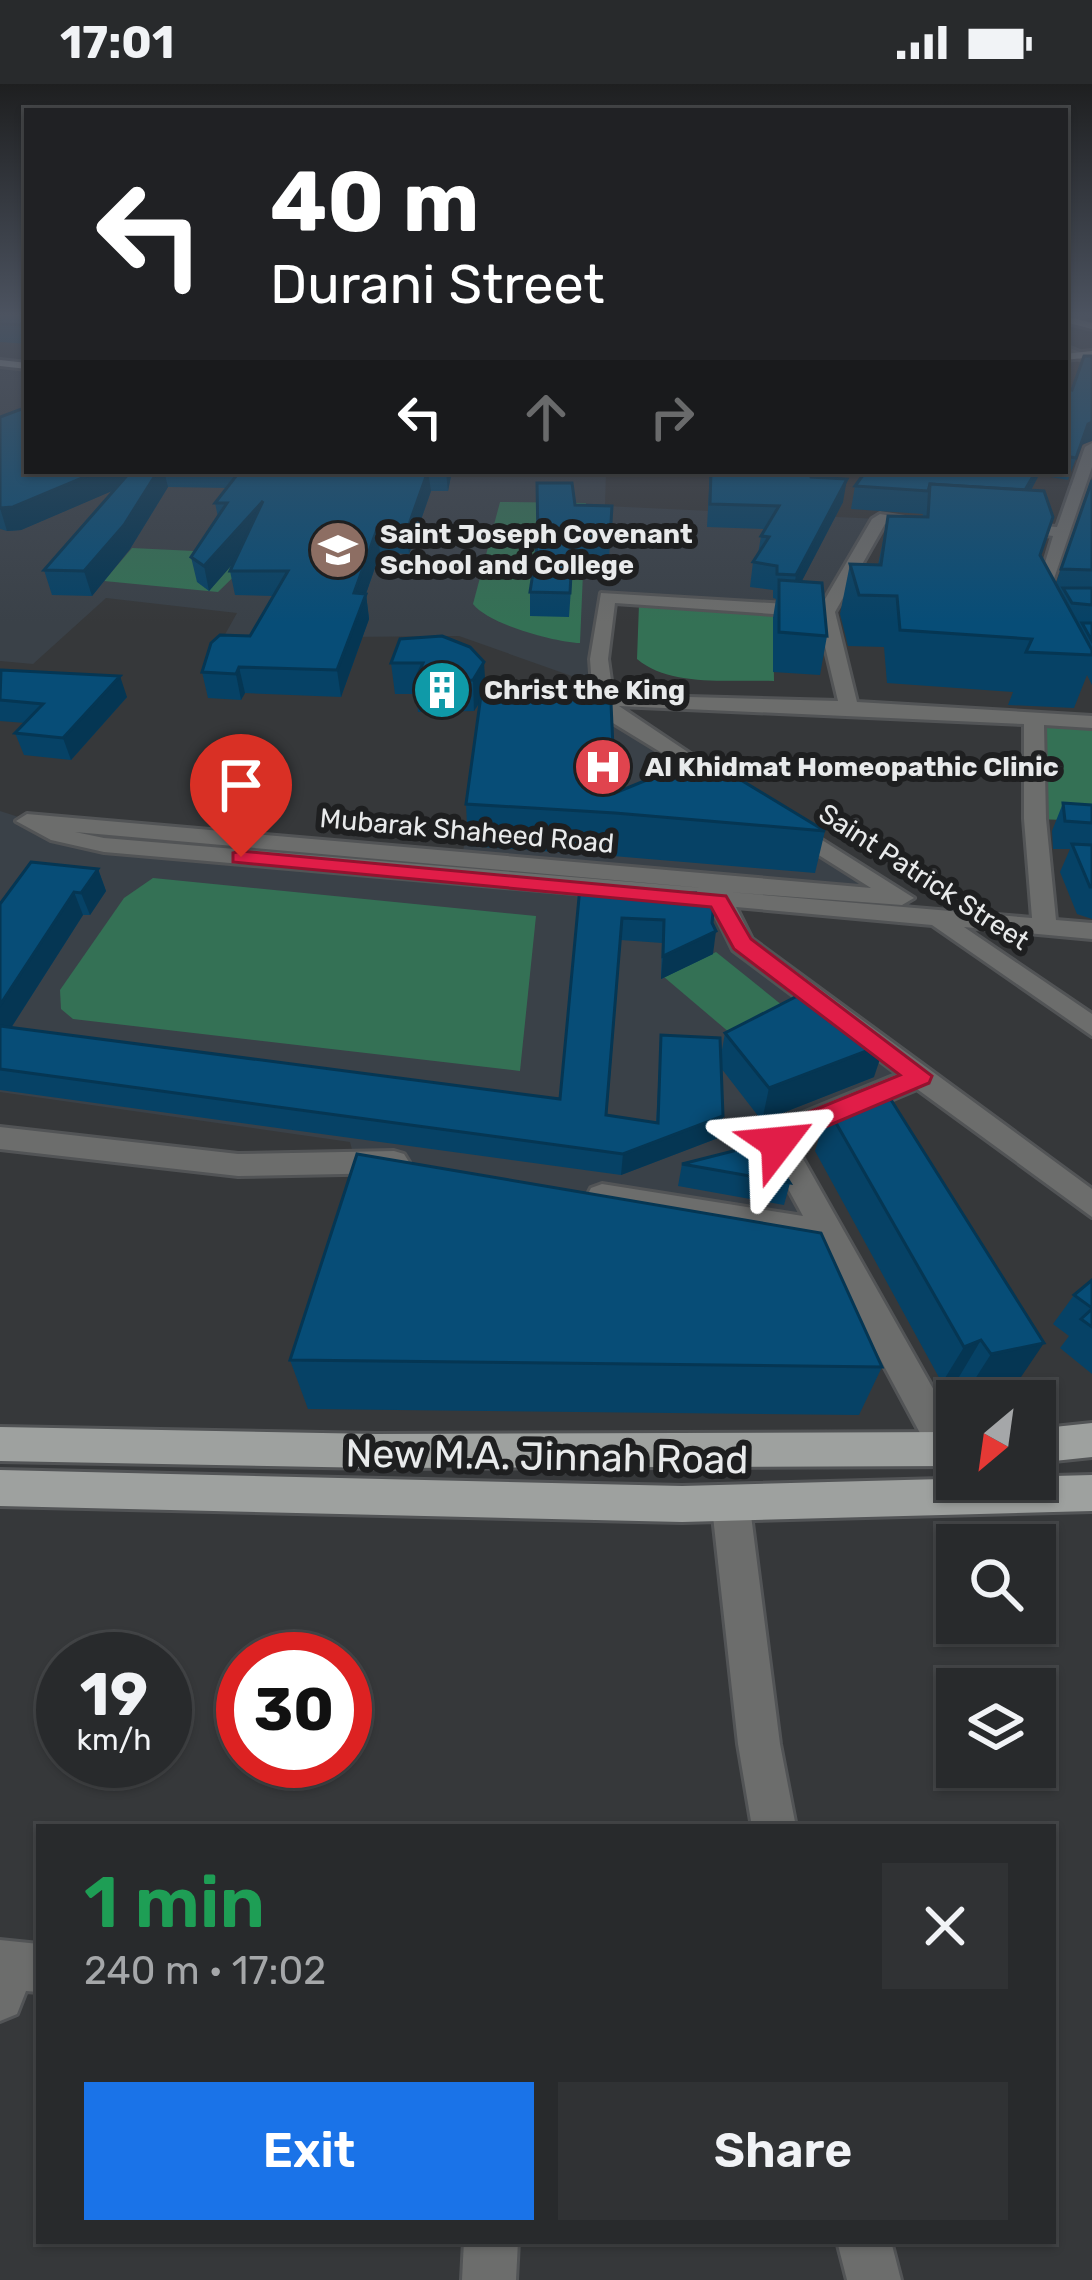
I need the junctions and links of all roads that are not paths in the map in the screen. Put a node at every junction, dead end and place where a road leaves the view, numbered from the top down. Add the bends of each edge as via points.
1 (1092, 447) edge
2 (1069, 510) junction
3 (1092, 511) edge
4 (949, 524) edge
5 (994, 527) edge
6 (1062, 532) junction
7 (1045, 609) edge
8 (826, 611) junction
9 (1083, 694) edge
10 (603, 700) junction
11 (849, 707) junction
12 (1034, 718) junction
13 (1092, 718) edge
14 (0, 813) edge
15 (823, 848) junction
16 (798, 889) junction
17 (716, 892) junction
18 (902, 898) junction
19 (927, 915) junction
20 (1045, 929) junction
21 (1092, 931) edge
22 (986, 950) junction
23 (1092, 1007) edge
24 (1092, 1027) edge
25 (920, 1076) junction
26 (0, 1138) edge
27 (423, 1166) edge
28 (577, 1192) edge
29 (1092, 1205) edge
30 (826, 1232) junction
31 (936, 1439) edge
32 (1092, 1440) edge
33 (0, 1444) edge
34 (1056, 1444) edge
35 (936, 1450) edge
36 (0, 1488) edge
37 (1056, 1490) edge
38 (1092, 1492) edge
39 (954, 1500) edge
40 (942, 1502) joint
41 (731, 1507) junction
42 (774, 1824) edge
43 (491, 2244) edge
44 (865, 2244) edge
45 (489, 2280) edge
46 (874, 2280) edge

1 - 2 street
2 - 3 street
2 - 6 street
4 - 8 street via 880,519
5 - 6 street
6 - 7 street
8 - 10 street via 607,597 597,686
8 - 11 street
9 - 13 street
10 - 11 street
10 - 15 street, Saint Patrick Street via 615,716
11 - 12 street
12 - 13 street
12 - 20 street via 1050,860
14 - 17 street, Mubarak Shaheed Road via 104,845
15 - 16 street via 824,872
15 - 18 street, Saint Patrick Street
16 - 17 street, Mubarak Shaheed Road
16 - 18 street, Mubarak Shaheed Road
17 - 19 street, Mubarak Shaheed Road
17 - 25 street via 742,944
18 - 19 street, Saint Patrick Street
19 - 20 street, Mubarak Shaheed Road
19 - 22 street, Saint Patrick Street
20 - 21 street, Mubarak Shaheed Road
22 - 23 street
22 - 24 street, Saint Patrick Street
25 - 29 street
25 - 30 street via 779,1135
26 - 27 street via 238,1165
28 - 30 street
30 - 31 street
32 - 34 main road
33 - 35 main road, New M.A. Jinnah Road
36 - 41 main road, New M.A. Jinnah Road
37 - 38 main road, New M.A. Jinnah Road
39 - 40 main road, New M.A. Jinnah Road
40 - 41 main road, New M.A. Jinnah Road
41 - 42 street
43 - 45 street
44 - 46 street

